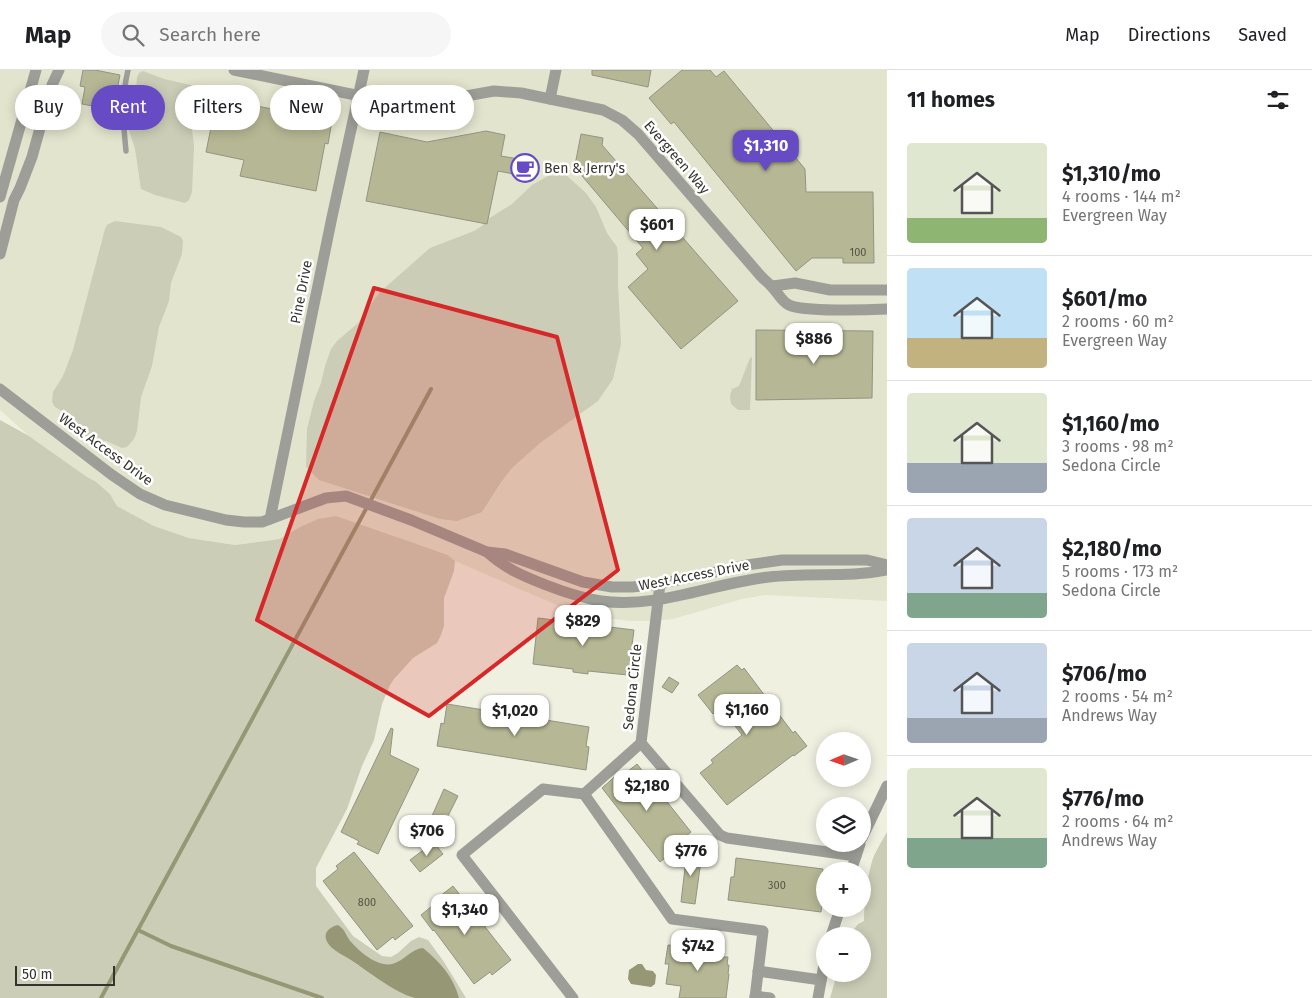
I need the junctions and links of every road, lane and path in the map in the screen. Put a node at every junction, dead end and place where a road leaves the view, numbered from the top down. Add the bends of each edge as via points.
1 (36, 70) edge
2 (59, 70) edge
3 (128, 70) edge
4 (234, 70) edge
5 (364, 70) edge
6 (556, 70) edge
7 (361, 85) edge
8 (351, 94) edge
9 (474, 95) edge
10 (550, 99) junction
11 (351, 130) edge
12 (126, 151) dead end
13 (0, 197) edge
14 (0, 254) edge
15 (773, 286) junction
16 (887, 290) edge
17 (887, 309) edge
18 (0, 389) edge
19 (270, 519) junction
20 (487, 552) junction
21 (887, 565) edge
22 (887, 570) edge
23 (660, 584) junction
24 (658, 599) junction
25 (641, 743) junction
26 (887, 786) edge
27 (584, 794) junction
28 (871, 819) edge
29 (857, 852) edge
30 (856, 856) junction
31 (854, 862) edge
32 (758, 971) junction
33 (816, 979) edge
34 (821, 982) edge
35 (755, 997) edge
36 (572, 998) edge
37 (770, 998) edge
38 (818, 998) edge

1 - 13 street
2 - 14 street via 32,157 14,200
3 - 12 lane via 122,112
4 - 8 street, Evergreen Way
5 - 7 street, Pine Drive
6 - 10 street
9 - 10 street, Evergreen Way via 514,92
10 - 15 street, Evergreen Way via 602,110 630,126
11 - 19 street, Pine Drive
15 - 16 street via 795,283 830,290
15 - 17 street, Evergreen Way via 783,301 797,307
18 - 19 street, West Access Drive via 127,486 154,500 231,520 255,523
19 - 20 street, West Access Drive via 326,498 342,496 355,498
20 - 23 street, West Access Drive via 506,554 598,586 622,588
20 - 24 street, West Access Drive via 502,565 542,584 576,595 616,602
21 - 23 street, West Access Drive via 867,560 782,560 747,564
22 - 24 street, West Access Drive via 866,575 769,577
23 - 24 street, Sedona Circle
24 - 25 street, Sedona Circle
25 - 27 street
25 - 30 street, Sedona Circle via 720,835
26 - 28 street
27 - 32 street via 672,919 763,930
27 - 36 street via 543,789 462,855
29 - 30 street
30 - 31 street
32 - 33 street
32 - 35 street
34 - 38 street
35 - 37 street

